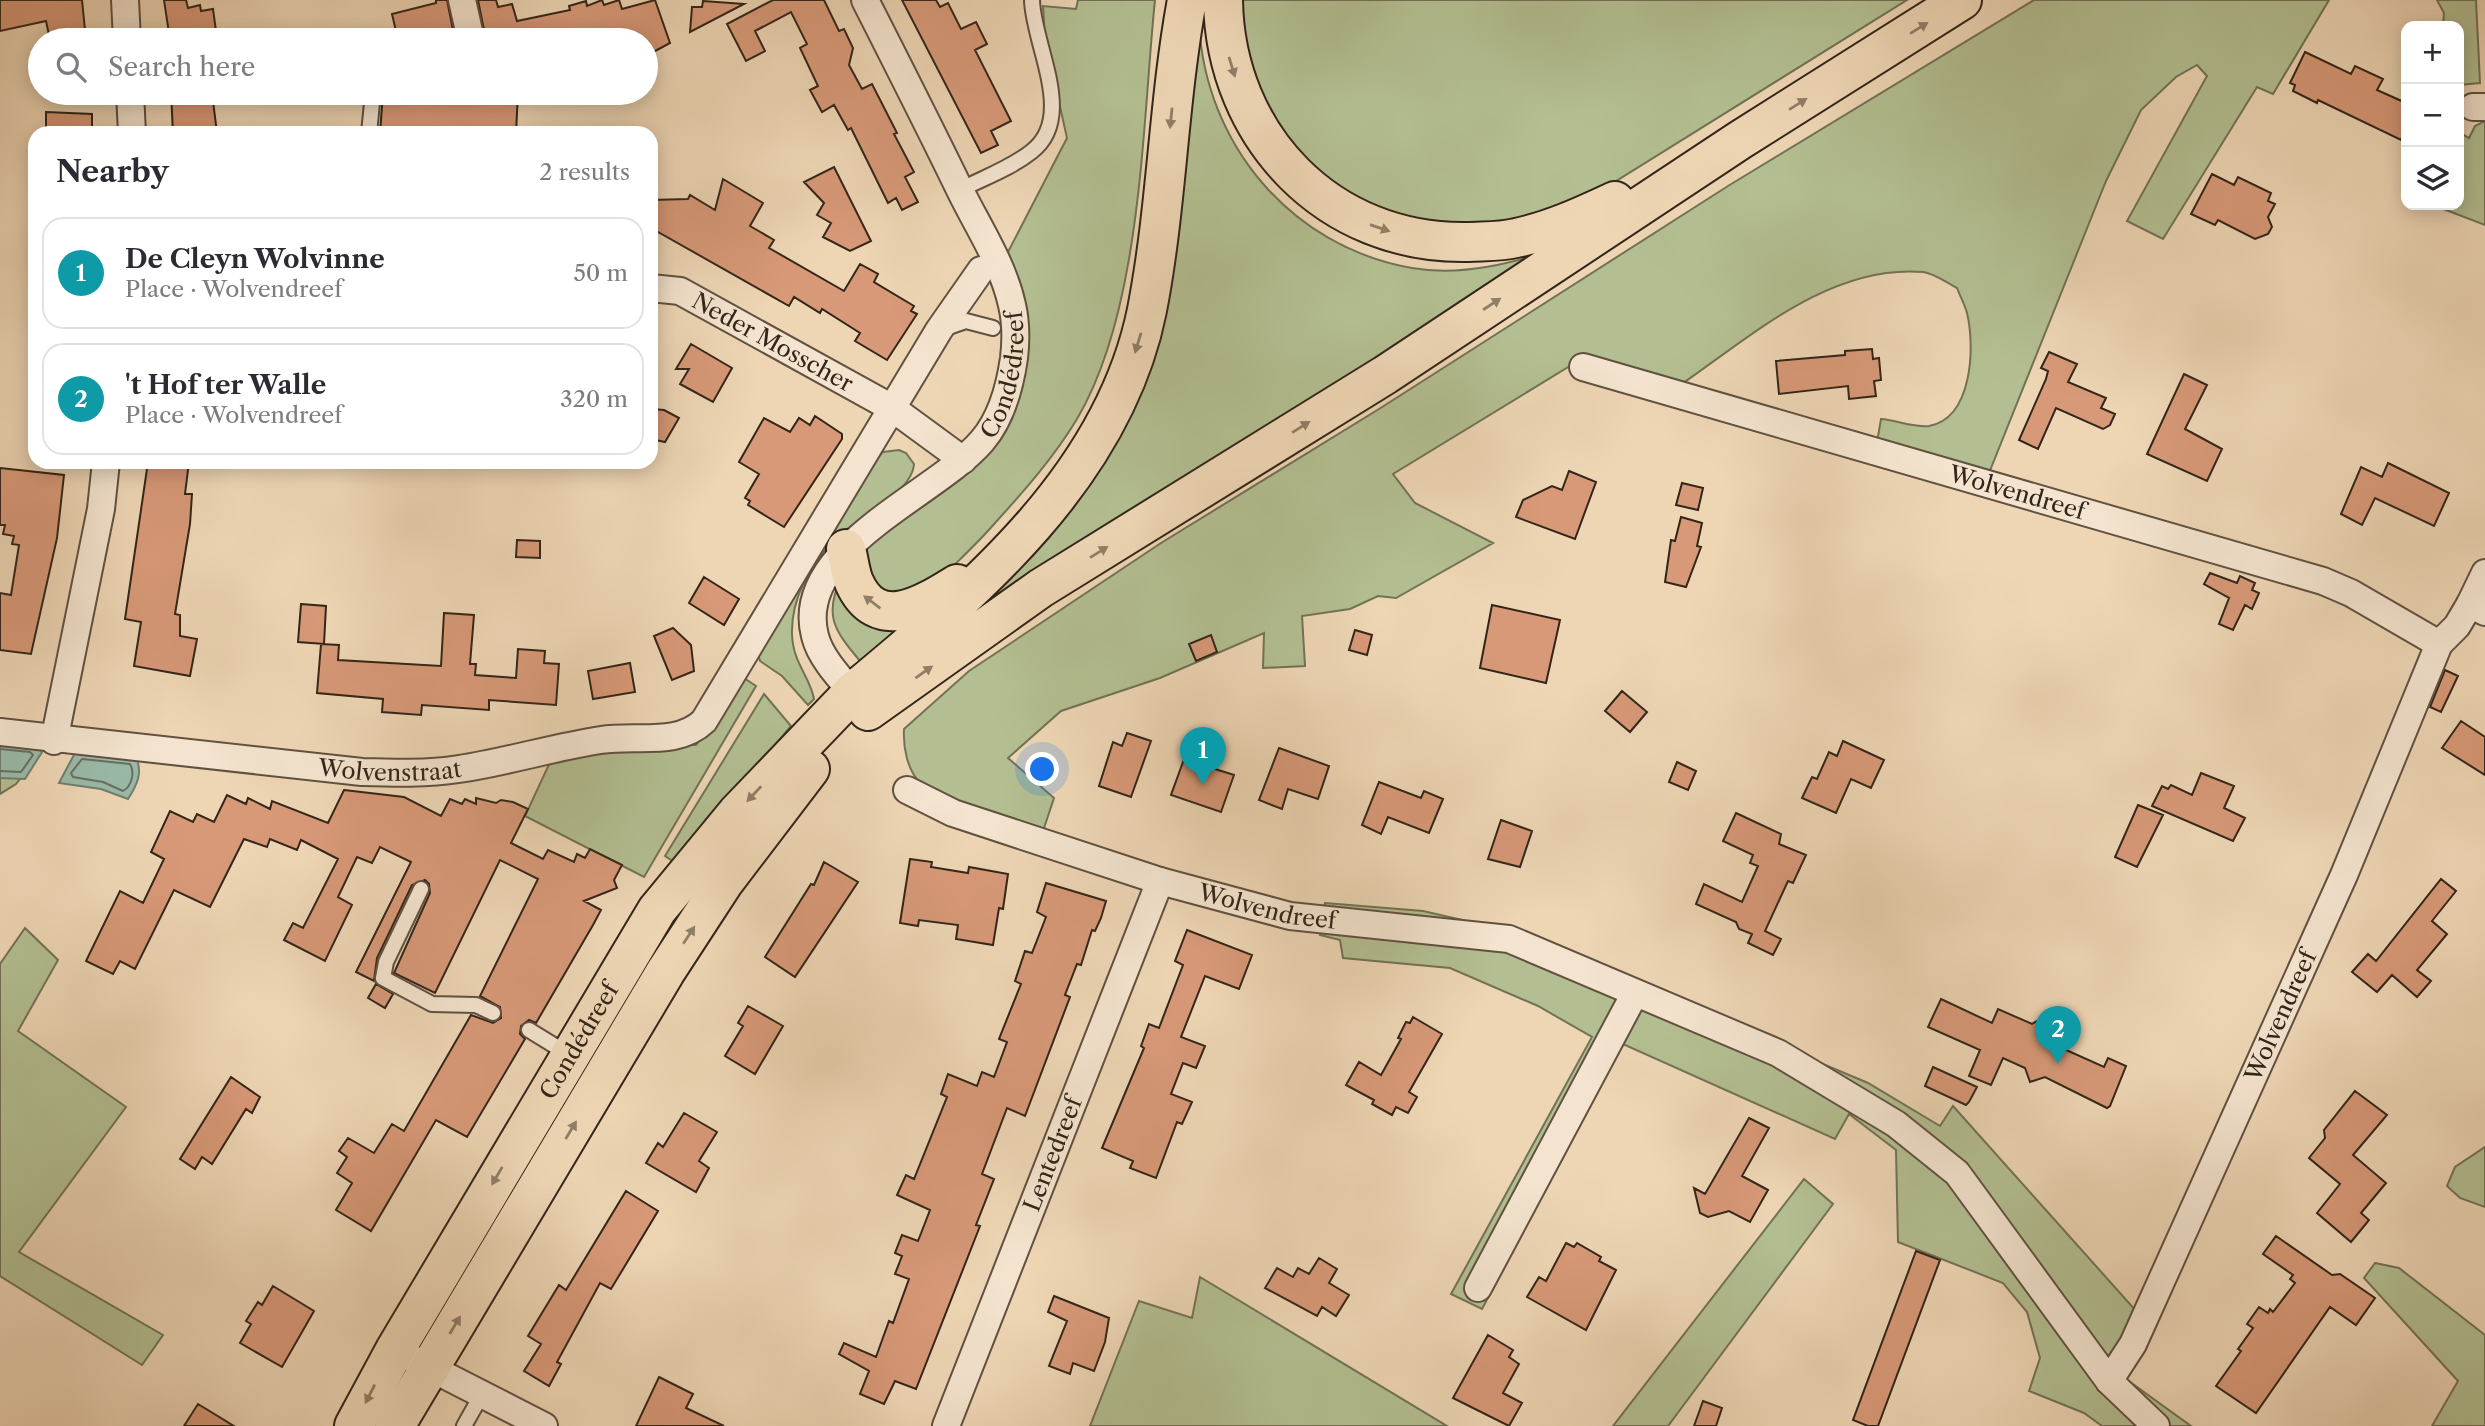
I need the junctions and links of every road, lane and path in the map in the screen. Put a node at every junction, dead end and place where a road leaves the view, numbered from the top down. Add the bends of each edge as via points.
1 (125, 0) edge
2 (463, 0) edge
3 (865, 0) edge
4 (1032, 0) edge
5 (1187, 0) edge
6 (1223, 0) edge
7 (1962, 0) edge
8 (126, 28) edge
9 (469, 28) edge
10 (131, 105) edge
11 (372, 105) edge
12 (132, 126) edge
13 (370, 126) edge
14 (1740, 141) junction
15 (960, 190) junction
16 (981, 270) dead end
17 (658, 288) edge
18 (993, 328) dead end
19 (939, 330) junction
20 (1583, 367) dead end
21 (892, 408) junction
22 (963, 460) junction
23 (105, 469) edge
24 (846, 550) junction
25 (999, 562) junction
26 (2485, 573) edge
27 (2477, 608) edge
28 (2439, 644) junction
29 (739, 660) joint
30 (860, 702) junction
31 (0, 732) edge
32 (54, 741) junction
33 (907, 790) dead end
34 (1160, 881) junction
35 (421, 889) dead end
36 (1634, 995) junction
37 (493, 1013) dead end
38 (528, 1030) dead end
39 (569, 1055) junction
40 (1478, 1288) dead end
41 (395, 1350) junction
42 (430, 1367) junction
43 (2109, 1381) junction
44 (482, 1394) junction
45 (354, 1426) edge
46 (395, 1426) edge
47 (464, 1426) edge
48 (544, 1426) edge
49 (946, 1426) edge
50 (2157, 1426) edge

1 - 8 street
2 - 9 street
3 - 15 street, Condédreef
4 - 15 lane via 1054,99 1049,126 1032,152
5 -> 25 main road via 1163,216 1147,312 1125,384 1065,487
6 -> 14 main road via 1227,53 1237,87 1259,127 1290,171 1313,191 1382,230 1420,240 1514,239 1558,226
14 -> 7 main road
10 - 12 street
11 - 13 lane
30 -> 14 main road via 1385,375
15 - 22 street, Condédreef via 1005,283 1015,329 1008,387 998,415 983,440
16 - 19 street, Condédreef
17 - 21 street, Neder Mosscher via 680,290
18 - 19 lane, Condédreef via 966,321
19 - 21 street, Condédreef
20 - 28 street, Wolvendreef via 2323,581
21 - 22 street, Neder Mosscher
21 - 29 street, Condédreef
22 - 24 street, Condédreef
23 - 32 street
25 -> 24 main road via 919,606 891,611 879,609 862,594 853,581
24 - 30 street, Condédreef via 818,585 812,612 815,637
25 - 30 main road
26 - 27 street, Wolvendreef
27 - 28 street, Wolvendreef
28 - 43 street, Wolvendreef via 2344,875 2133,1344
29 - 32 street, Wolvenstraat via 694,731 677,737 596,741 457,769 362,772
30 -> 39 main road, Condédreef via 737,813 657,910
42 -> 30 main road, Condédreef via 666,971 724,882
31 - 32 street, Wolvenstraat
33 - 34 street, Wolvendreef via 953,813
34 - 36 street, Wolvendreef via 1290,916 1509,940
34 - 49 street, Lentedreef
35 - 37 lane via 386,962 383,978 432,1004 476,1005
36 - 40 street
36 - 43 street, Wolvendreef via 1778,1053 1856,1097 1920,1141 1973,1192
38 - 39 lane
39 -> 41 main road, Condédreef
41 - 42 street
41 -> 45 main road, Condédreef
42 - 44 street
42 - 46 main road, Condédreef
43 - 50 street, Wolvendreef
44 - 47 lane
44 - 48 street

